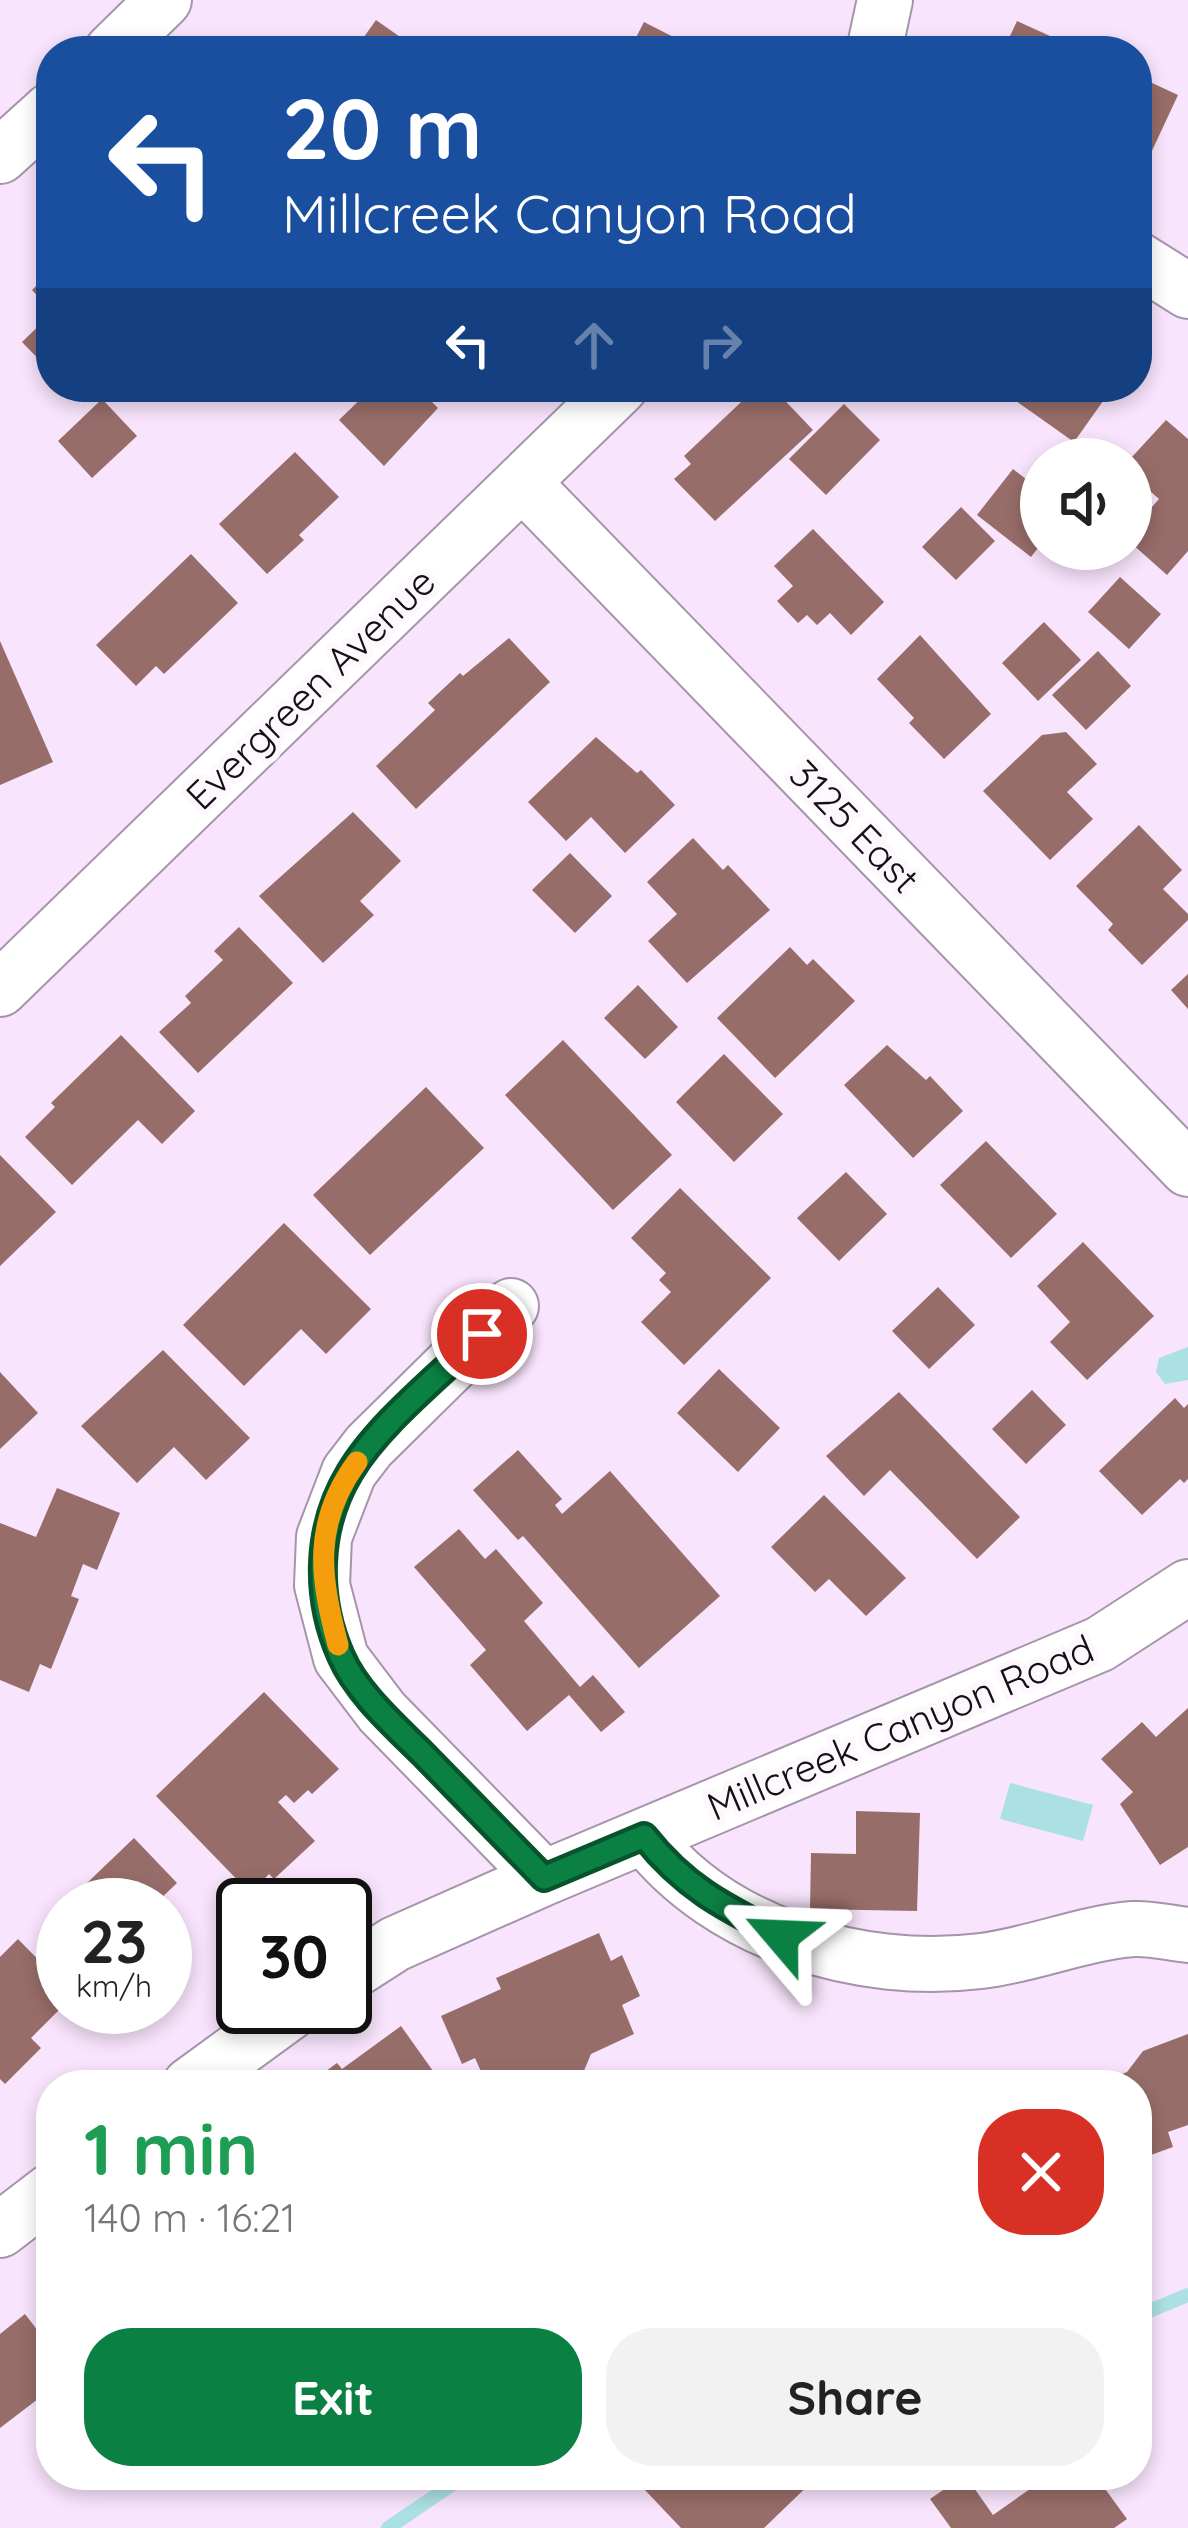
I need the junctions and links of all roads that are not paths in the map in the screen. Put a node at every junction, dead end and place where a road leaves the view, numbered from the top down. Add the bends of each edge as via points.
1 (164, 0) edge
2 (885, 0) edge
3 (127, 36) edge
4 (877, 36) edge
5 (36, 124) edge
6 (0, 156) edge
7 (1152, 268) edge
8 (1188, 291) edge
9 (605, 402) edge
10 (522, 482) junction
11 (6, 969) edge
12 (1188, 1169) edge
13 (511, 1306) dead end
14 (1188, 1587) edge
15 (644, 1836) junction
16 (544, 1878) junction
17 (1188, 1935) edge
18 (372, 1959) edge
19 (260, 2034) edge
20 (211, 2070) edge
21 (36, 2202) edge
22 (0, 2230) edge

1 - 3 street
2 - 4 street
5 - 6 street
7 - 8 street
9 - 10 street, Evergreen Avenue
10 - 11 street, Evergreen Avenue
10 - 12 street, 3125 East
13 - 16 street via 350,1472 324,1537 322,1585 341,1658 382,1712
14 - 15 street, Millcreek Canyon Road via 1100,1644
15 - 16 street, Millcreek Canyon Road
15 - 17 street via 668,1868 711,1901 781,1936 851,1957 982,1961 1134,1929
16 - 18 street, Millcreek Canyon Road
19 - 20 street
21 - 22 street

